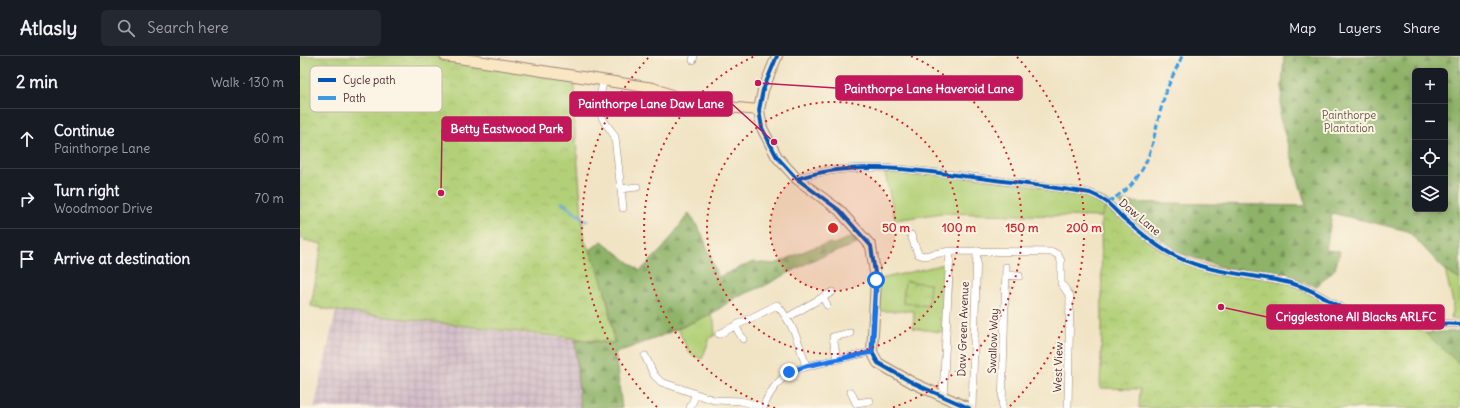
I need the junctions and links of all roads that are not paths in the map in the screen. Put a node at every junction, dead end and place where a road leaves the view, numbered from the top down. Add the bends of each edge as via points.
1 (446, 56) edge
2 (777, 56) edge
3 (604, 80) junction
4 (759, 110) junction
5 (797, 179) junction
6 (637, 187) dead end
7 (621, 188) junction
8 (623, 208) dead end
9 (911, 235) dead end
10 (950, 250) junction
11 (976, 251) junction
12 (1006, 267) dead end
13 (1006, 276) junction
14 (1019, 276) dead end
15 (832, 292) dead end
16 (823, 297) junction
17 (827, 305) dead end
18 (788, 318) junction
19 (1460, 324) edge
20 (736, 326) junction
21 (850, 333) dead end
22 (719, 334) dead end
23 (742, 339) dead end
24 (872, 352) junction
25 (645, 356) dead end
26 (837, 359) junction
27 (806, 366) junction
28 (652, 372) junction
29 (645, 376) dead end
30 (851, 392) dead end
31 (696, 394) junction
32 (943, 397) junction
33 (870, 401) dead end
34 (855, 406) edge
35 (690, 408) edge
36 (763, 408) edge
37 (968, 408) edge
38 (972, 408) edge
39 (1002, 408) edge
40 (1068, 408) edge

1 - 3 street
2 - 4 street via 763,90
3 - 4 street via 653,88 695,104
3 - 7 street via 599,108 615,138
4 - 5 street via 766,138
5 - 19 street, Daw Lane via 817,172 885,168 1090,193 1108,202 1145,236 1177,257 1231,273 1291,283 1358,317 1376,323
5 - 24 street via 838,210 871,246 876,280
6 - 7 street
7 - 8 street
9 - 10 street via 918,254 924,256
10 - 11 street
10 - 32 street
11 - 38 street, Daw Green Avenue
11 - 40 street, West View via 1053,252 1058,255 1061,261 1062,283 1070,296
12 - 13 street, Swallow Way
13 - 14 street
13 - 39 street, Swallow Way
15 - 16 street
16 - 17 street
16 - 18 street
18 - 20 street via 777,305
18 - 27 street via 798,338
20 - 22 street
20 - 23 street
21 - 26 street via 833,337
24 - 26 street
24 - 32 street via 878,363
25 - 28 street
26 - 27 street
27 - 36 street via 789,372 781,379 768,396
28 - 29 street
28 - 31 street via 661,382
30 - 34 street
31 - 35 street
31 - 36 street via 714,400 741,401
32 - 37 street
33 - 34 street

